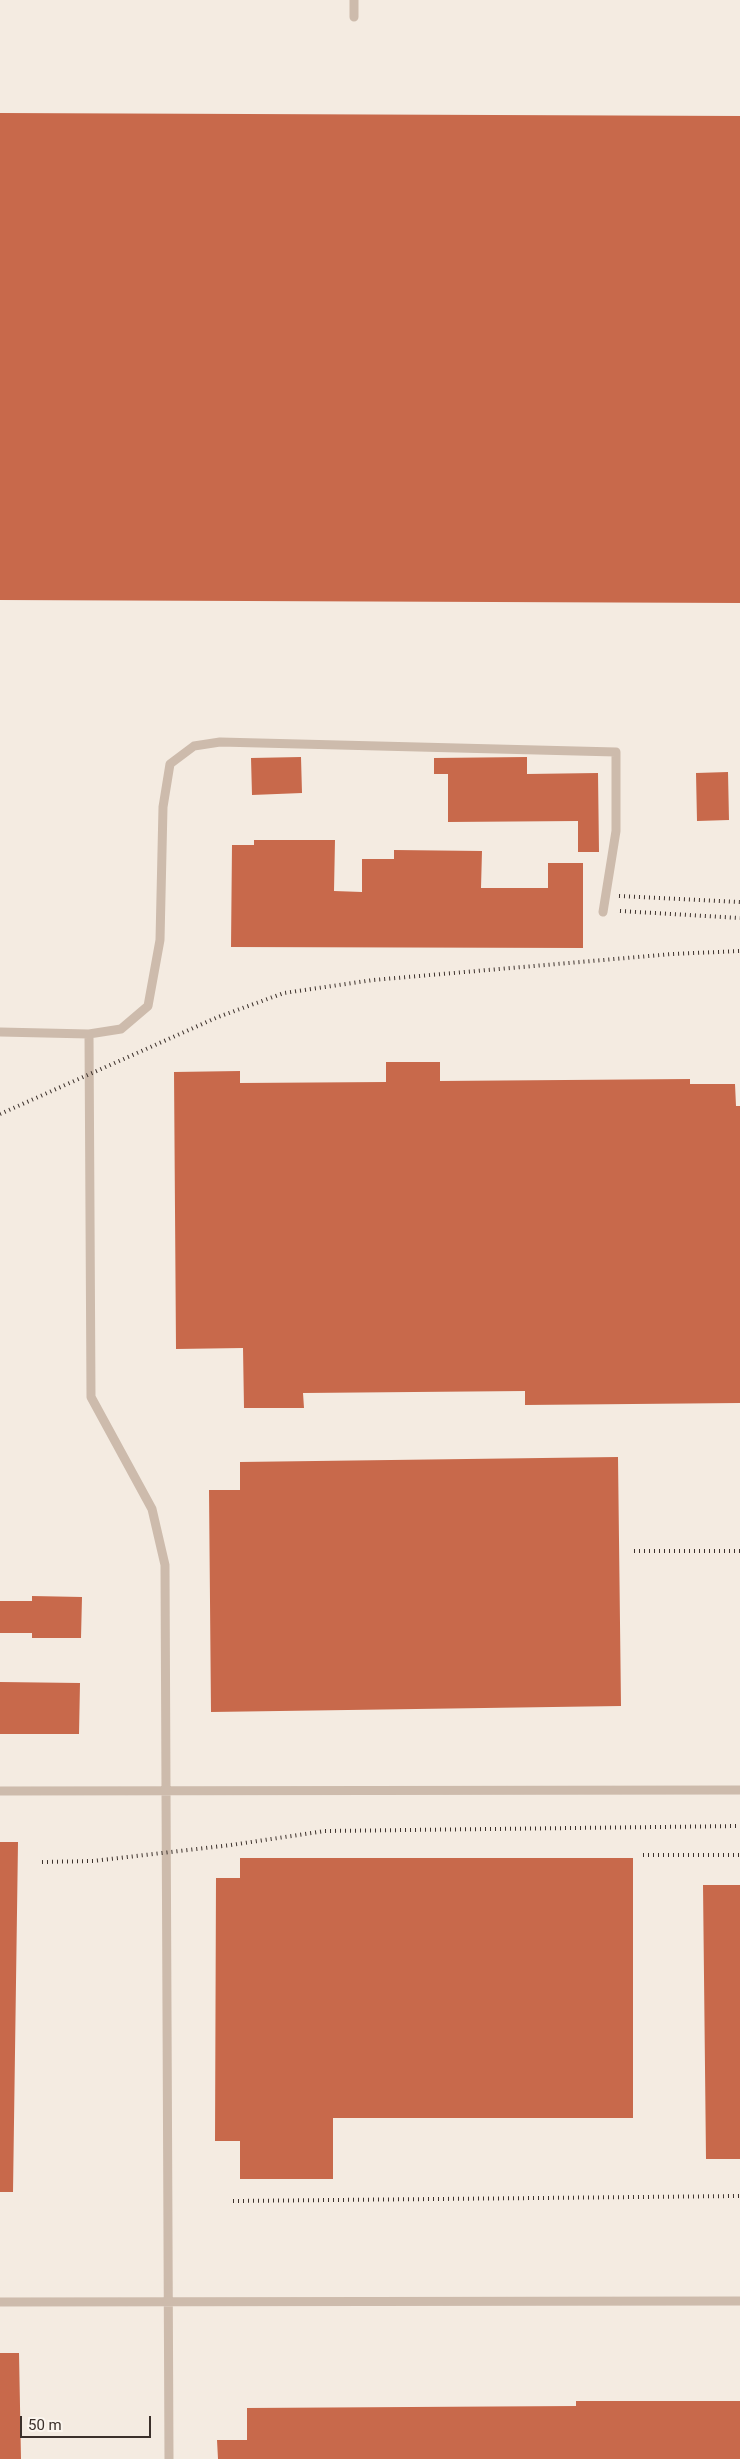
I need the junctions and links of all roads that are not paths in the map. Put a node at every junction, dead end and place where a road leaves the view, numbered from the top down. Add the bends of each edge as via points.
1 (354, 0) edge
2 (354, 16) dead end
3 (603, 912) dead end
4 (0, 1032) edge
5 (89, 1034) junction
6 (740, 1790) edge
7 (0, 1791) edge
8 (166, 1791) junction
9 (740, 2301) edge
10 (0, 2302) edge
11 (168, 2302) junction
12 (169, 2459) edge

1 - 2 lane
3 - 5 lane via 616,831 616,752 220,742 194,746 170,764 163,807 160,940 148,1006 121,1029
4 - 5 lane
5 - 8 lane via 91,1397 152,1509 165,1565
6 - 8 lane
7 - 8 lane
8 - 11 lane
9 - 11 lane
10 - 11 lane
11 - 12 lane

